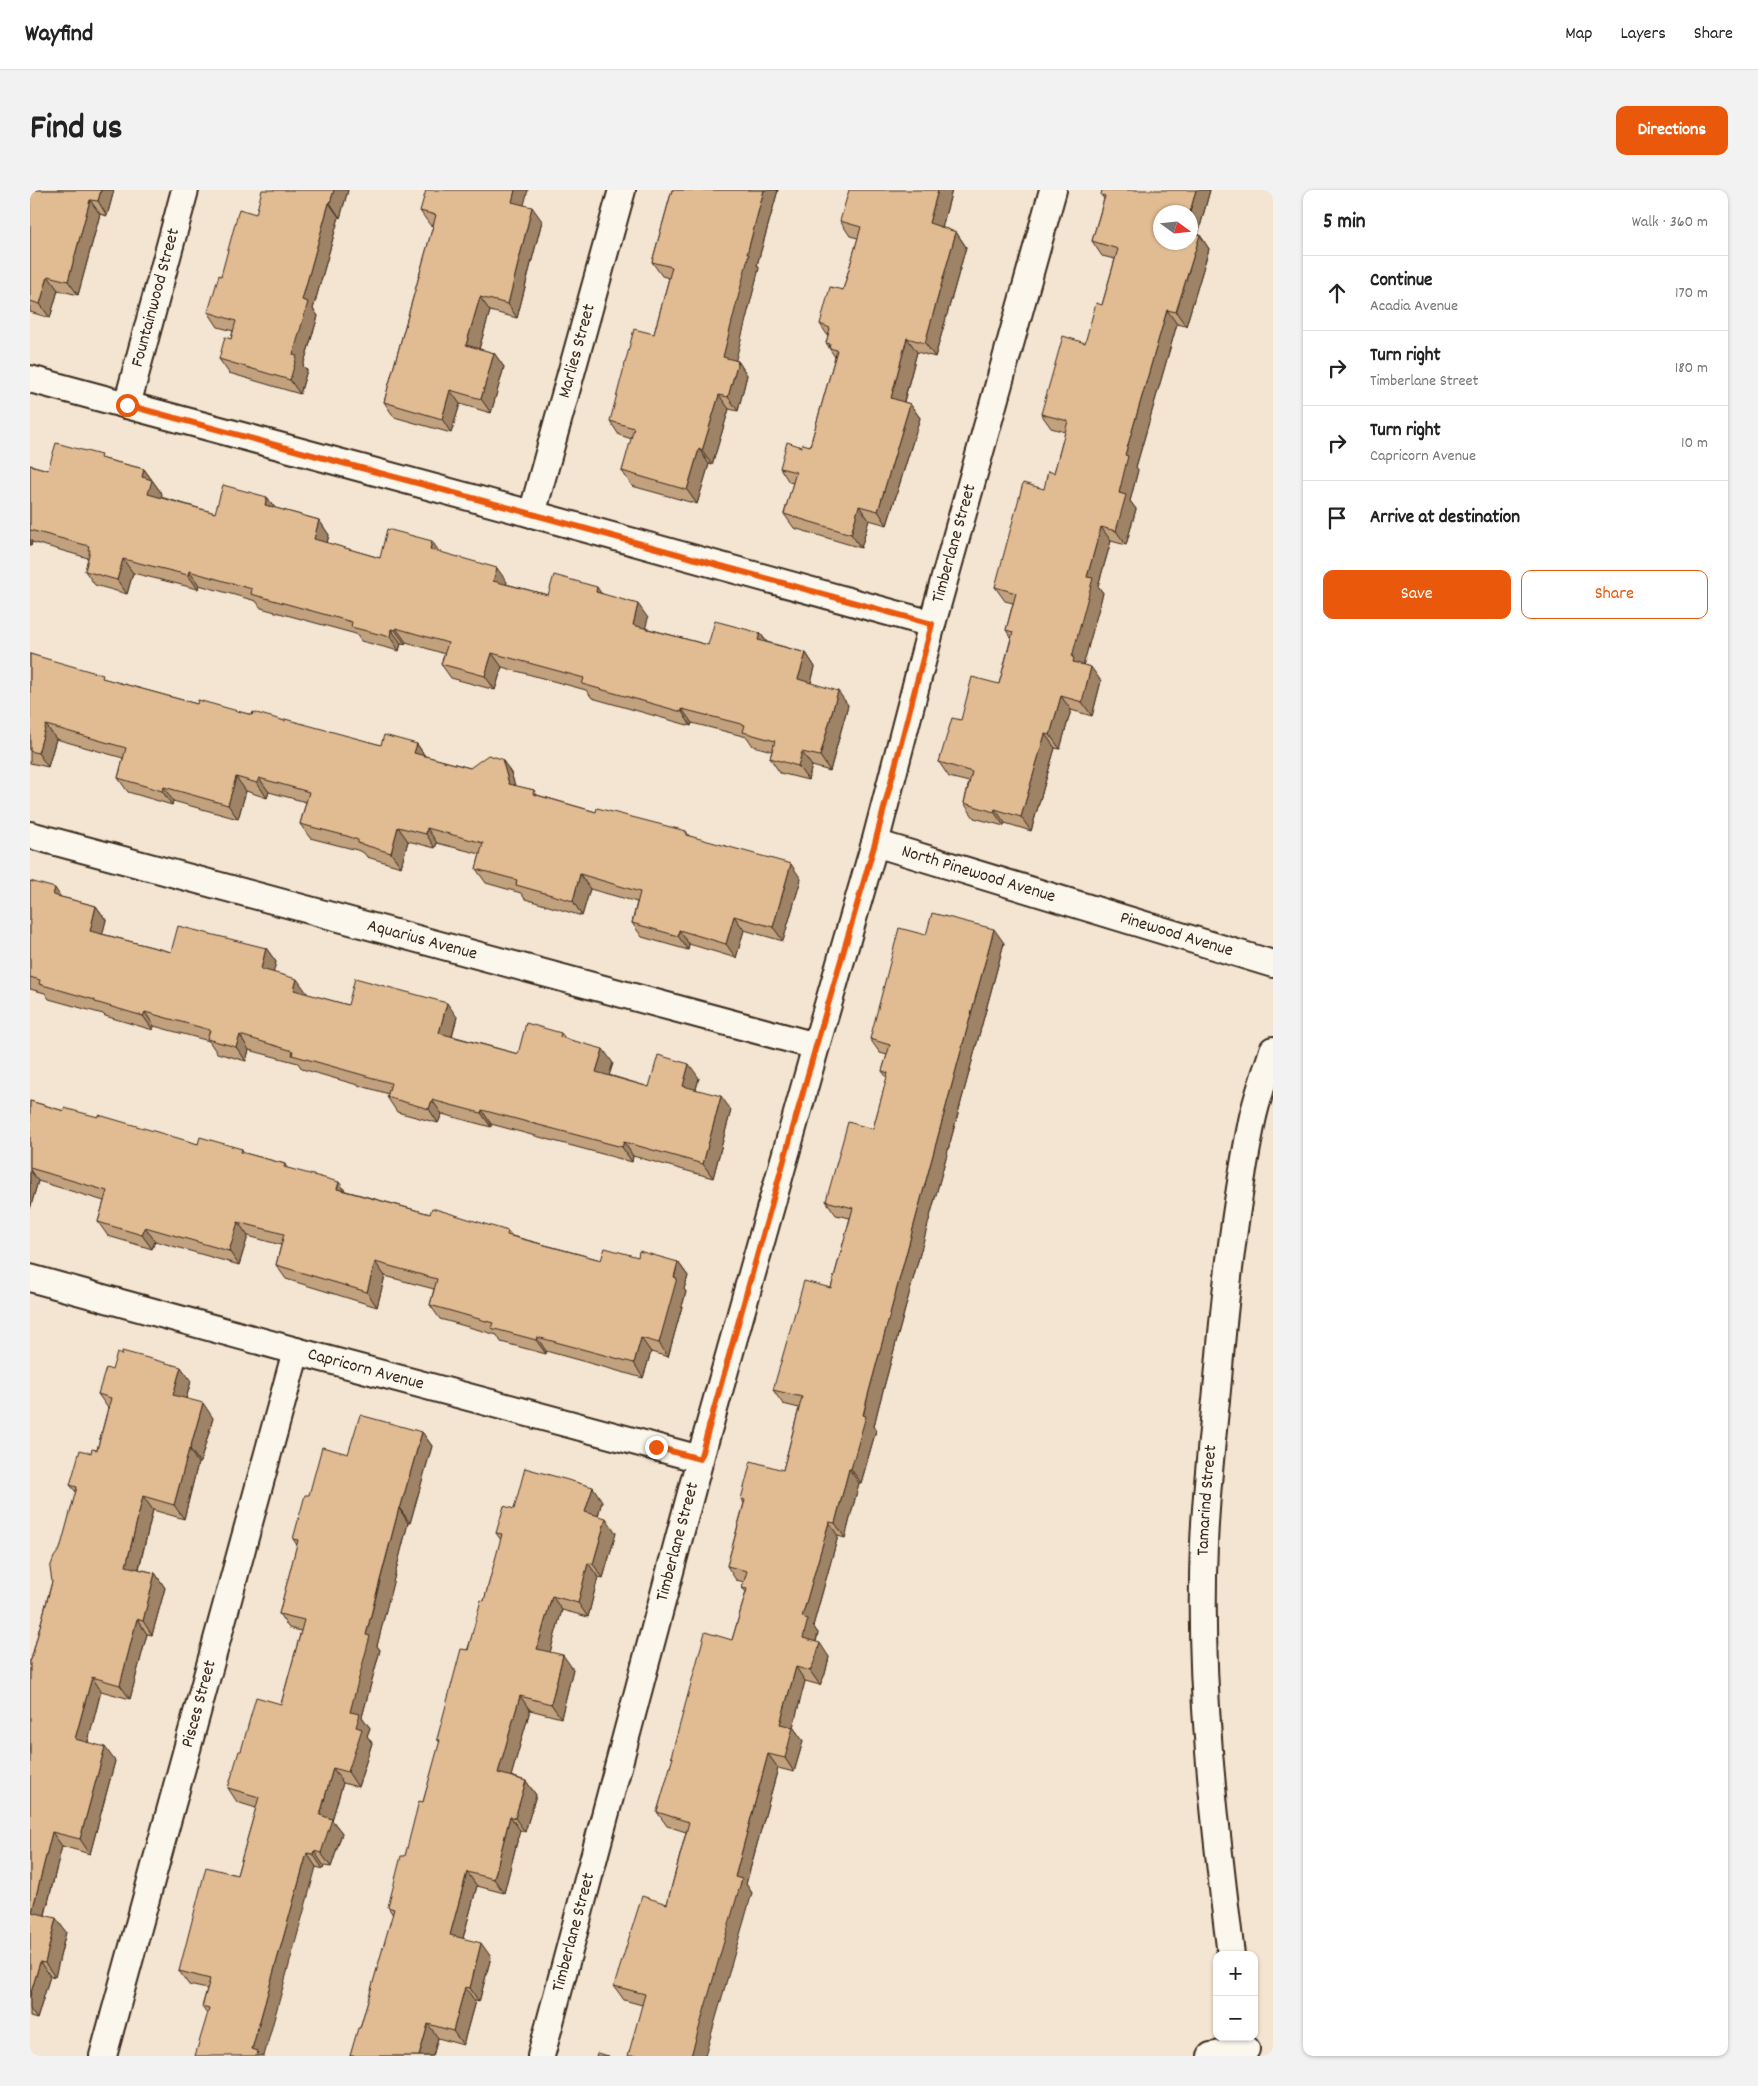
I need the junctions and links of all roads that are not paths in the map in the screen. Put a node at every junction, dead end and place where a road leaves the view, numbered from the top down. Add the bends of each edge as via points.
1 (185, 190) edge
2 (622, 190) edge
3 (1053, 190) edge
4 (30, 379) edge
5 (127, 405) junction
6 (532, 514) junction
7 (932, 624) junction
8 (30, 835) edge
9 (875, 843) junction
10 (1081, 904) joint
11 (1273, 964) edge
12 (816, 1046) junction
13 (1273, 1050) edge
14 (30, 1278) edge
15 (296, 1352) junction
16 (700, 1459) junction
17 (1230, 1951) edge
18 (1246, 2048) edge
19 (103, 2056) edge
20 (541, 2056) edge
21 (1210, 2056) edge

1 - 5 street, Fountainwood Street
2 - 6 street, Marlies Street
3 - 7 street, Timberlane Street
4 - 5 street
5 - 6 street
6 - 7 street
7 - 9 street, Timberlane Street
8 - 12 street, Aquarius Avenue
9 - 10 street, North Pinewood Avenue
9 - 12 street, Timberlane Street
10 - 11 street, Pinewood Avenue
12 - 16 street, Timberlane Street
13 - 17 street, Tamarind Street via 1253,1119 1232,1245 1204,1544 1203,1623 1208,1743
14 - 15 street, Capricorn Avenue
15 - 16 street, Capricorn Avenue
15 - 19 street, Pisces Street
16 - 20 street, Timberlane Street
18 - 21 street

